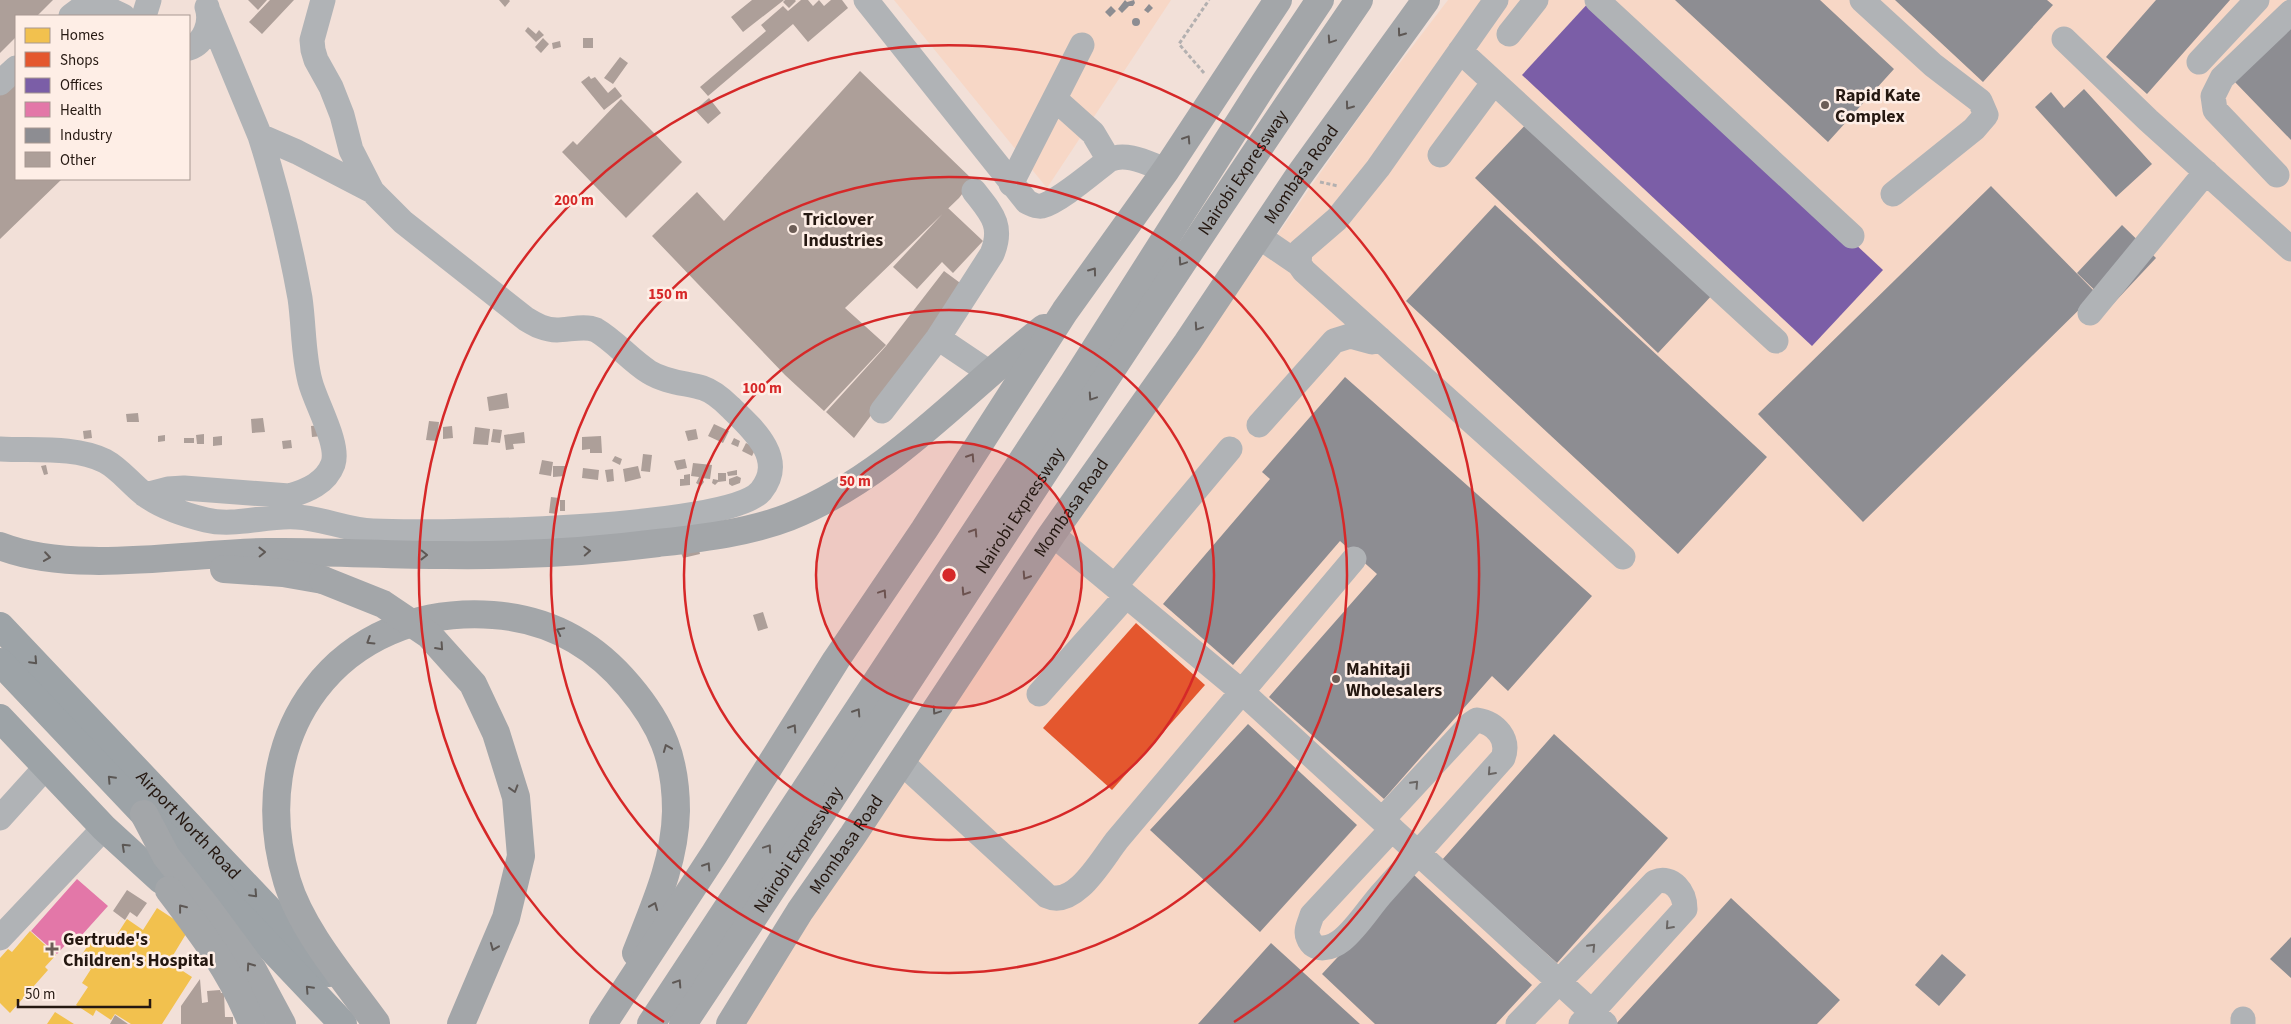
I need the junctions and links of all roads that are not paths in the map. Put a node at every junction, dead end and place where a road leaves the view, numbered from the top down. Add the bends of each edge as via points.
1 (149, 0) edge
2 (323, 0) edge
3 (866, 0) edge
4 (1278, 0) edge
5 (1320, 0) edge
6 (1359, 0) edge
7 (1426, 0) edge
8 (1496, 0) edge
9 (1536, 0) edge
10 (1597, 0) edge
11 (1862, 0) edge
12 (2257, 0) edge
13 (206, 7) edge
14 (2291, 12) edge
15 (72, 15) edge
16 (121, 15) edge
17 (144, 15) edge
18 (1509, 34) dead end
19 (2064, 39) dead end
20 (1082, 45) dead end
21 (190, 48) edge
22 (1460, 51) junction
23 (2199, 62) dead end
24 (15, 69) edge
25 (1494, 82) junction
26 (0, 83) edge
27 (1055, 99) junction
28 (260, 136) junction
29 (1440, 155) dead end
30 (1108, 160) junction
31 (1166, 170) junction
32 (2206, 172) junction
33 (2276, 174) dead end
34 (1011, 184) junction
35 (372, 191) junction
36 (974, 191) dead end
37 (1893, 194) dead end
38 (1258, 236) junction
39 (1852, 236) dead end
40 (2291, 249) edge
41 (1299, 264) junction
42 (1065, 311) junction
43 (2090, 313) dead end
44 (938, 338) junction
45 (1379, 338) junction
46 (1776, 341) dead end
47 (990, 372) junction
48 (882, 411) dead end
49 (1259, 425) dead end
50 (0, 449) edge
51 (1230, 449) dead end
52 (145, 495) junction
53 (1052, 534) junction
54 (0, 546) edge
55 (1623, 557) dead end
56 (1354, 559) dead end
57 (95, 560) junction
58 (1120, 591) junction
59 (0, 626) edge
60 (0, 662) edge
61 (1241, 691) junction
62 (1039, 694) dead end
63 (3, 729) edge
64 (901, 762) junction
65 (46, 766) junction
66 (144, 814) junction
67 (0, 818) edge
68 (1387, 824) junction
69 (104, 828) junction
70 (1418, 853) junction
71 (161, 880) joint
72 (0, 938) edge
73 (1559, 982) junction
74 (606, 1020) edge
75 (1593, 1020) edge
76 (376, 1023) edge
77 (252, 1024) edge
78 (282, 1024) edge
79 (343, 1024) edge
80 (461, 1024) edge
81 (651, 1024) edge
82 (683, 1024) edge
83 (730, 1024) edge
84 (1518, 1024) edge

1 - 17 lane
2 - 35 lane via 312,40 313,50 342,115 351,150
3 - 34 lane
31 -> 4 highway
81 -> 5 highway, Nairobi Expressway via 1074,382
6 -> 82 highway, Nairobi Expressway via 1090,400
7 -> 38 highway, Mombasa Road
8 - 22 lane
9 - 18 lane
10 - 39 lane
11 - 37 lane via 1980,101 1986,115 1974,129
12 - 23 lane
13 - 21 lane via 208,24 204,35
13 - 28 lane
14 - 33 lane via 2222,78 2213,96 2215,110
15 - 16 lane via 91,1
19 - 32 lane
20 - 27 lane
22 - 25 lane
22 - 41 lane via 1378,168 1337,219 1300,251
24 - 26 lane
25 - 29 lane
25 - 46 lane
27 - 30 lane via 1093,134
27 - 34 lane
28 - 35 lane
28 - 52 lane via 275,182 295,276 310,381 330,436 333,464 316,486 288,496 184,488
30 - 31 lane via 1126,157
30 - 34 lane via 1042,206 1027,202
42 -> 31 highway
32 - 40 lane
32 - 43 lane
35 - 52 lane via 403,222 526,319 540,327 555,330 595,330 651,374 706,389 729,405 765,444 771,474 762,490 741,504 679,516 494,532 371,531 294,516 222,522 176,510
36 - 44 lane via 992,215 997,228 996,244
38 - 41 lane
38 -> 53 highway, Mombasa Road
41 - 45 lane
42 - 47 highway
74 -> 42 highway via 836,660
44 - 47 lane
44 - 48 lane
45 - 49 lane via 1372,342 1350,336 1334,341
45 - 55 lane
57 -> 47 highway via 269,552 528,554 612,549 739,531 788,517 839,492 926,431
50 - 52 lane via 77,452 93,457 107,462
51 - 58 lane
53 - 58 lane
53 -> 64 highway, Mombasa Road
54 -> 57 highway via 14,552 53,558
56 - 61 lane
57 -> 80 highway, bridge via 160,568 283,573 323,580 383,604 429,635 473,684 496,733 516,797 520,856 506,918
58 - 61 lane
58 - 62 lane
59 -> 76 main road, Airport North Road
66 -> 60 main road, Airport North Road
61 - 64 lane via 1083,884 1065,898 1047,896
61 - 68 lane
63 - 65 main road
64 - 83 highway, Mombasa Road via 800,911
65 - 67 lane
65 - 69 main road
78 -> 66 highway via 253,970 166,856
79 -> 66 main road, Airport North Road
68 - 70 lane
68 - 70 lane via 1312,915 1307,929 1308,938 1314,945 1324,950 1344,939
68 -> 70 lane via 1471,724 1477,720 1488,723 1504,738 1503,758
71 -> 69 main road
69 - 72 lane
70 - 73 lane
77 -> 71 highway via 210,942
73 - 75 lane
73 -> 75 lane via 1655,882 1671,881 1683,894 1685,909
73 - 84 lane
74 -> 76 highway via 662,888 671,856 676,812 670,757 654,718 622,678 592,649 552,627 532,621 513,616 468,613 396,628 350,654 318,685 300,710 285,746 275,818 288,882 315,937

